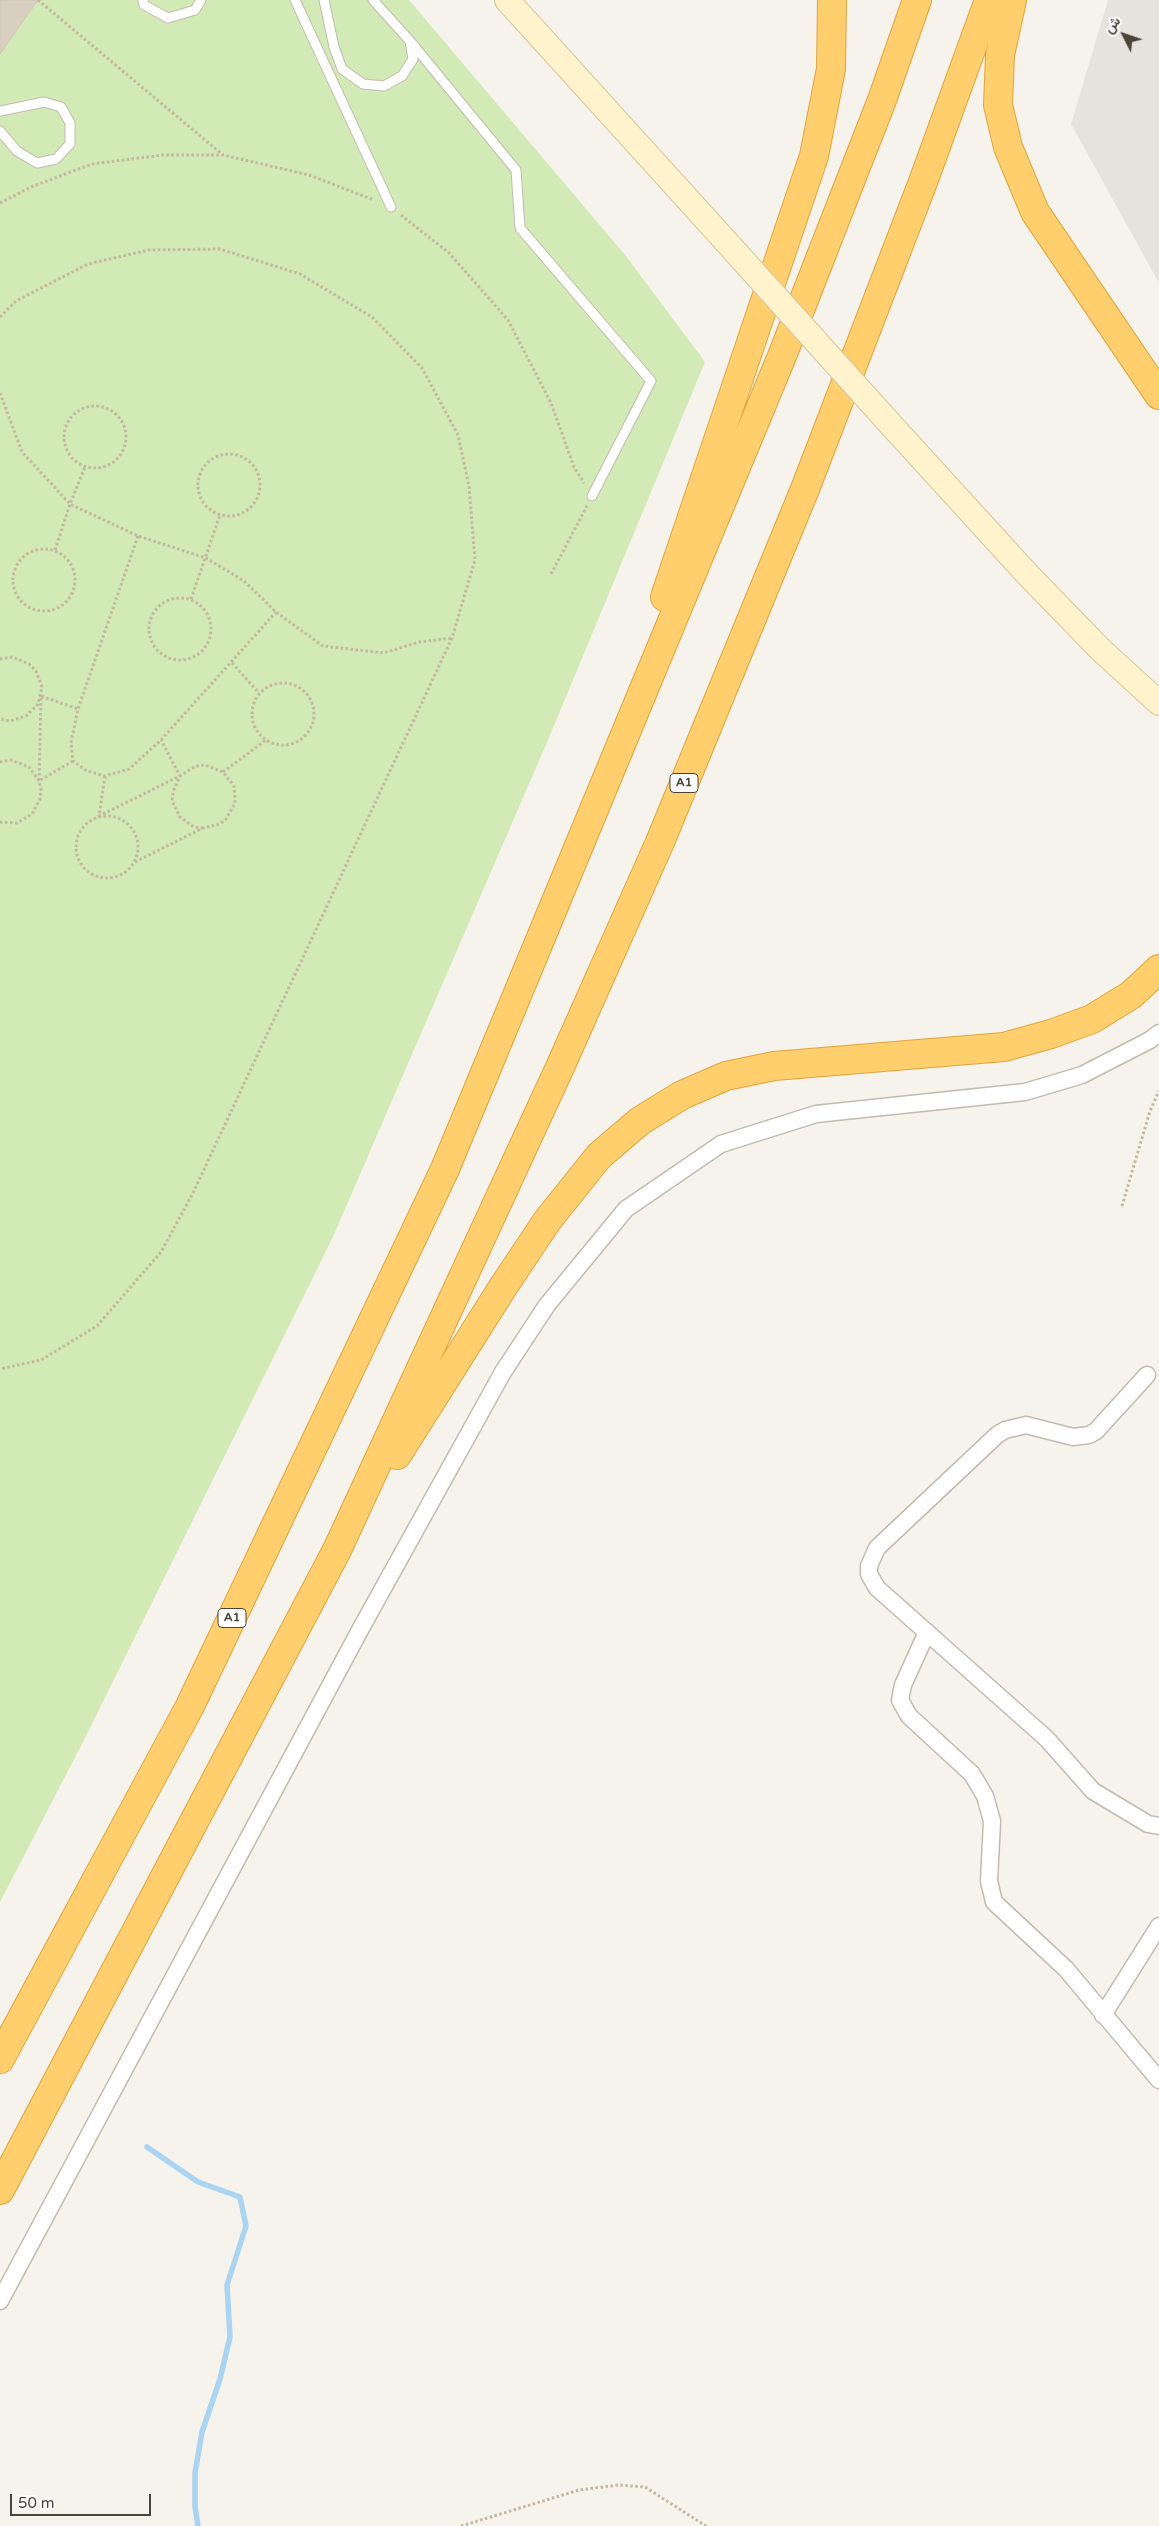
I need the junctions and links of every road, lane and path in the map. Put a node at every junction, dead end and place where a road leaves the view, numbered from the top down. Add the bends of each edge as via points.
1 (38, 0) edge
2 (143, 0) edge
3 (201, 0) edge
4 (295, 0) edge
5 (324, 0) edge
6 (373, 0) edge
7 (507, 0) edge
8 (832, 0) edge
9 (917, 0) edge
10 (989, 0) edge
11 (1012, 0) edge
12 (410, 41) junction
13 (0, 111) edge
14 (0, 131) edge
15 (223, 155) junction
16 (0, 203) edge
17 (391, 207) junction
18 (0, 317) edge
19 (0, 393) edge
20 (1159, 395) edge
21 (85, 467) junction
22 (592, 496) junction
23 (70, 504) junction
24 (220, 515) junction
25 (138, 536) junction
26 (55, 550) junction
27 (206, 558) junction
28 (551, 574) dead end
29 (191, 599) junction
30 (276, 612) junction
31 (452, 638) junction
32 (0, 659) edge
33 (232, 664) junction
34 (259, 693) junction
35 (41, 696) junction
36 (1159, 703) edge
37 (78, 709) junction
38 (0, 719) edge
39 (160, 740) junction
40 (266, 740) junction
41 (73, 761) junction
42 (0, 762) edge
43 (223, 772) junction
44 (105, 776) junction
45 (180, 776) junction
46 (39, 781) junction
47 (99, 816) junction
48 (0, 822) edge
49 (203, 828) junction
50 (580, 849) junction
51 (135, 862) junction
52 (1159, 969) edge
53 (1159, 1033) edge
54 (1159, 1090) edge
55 (1122, 1206) dead end
56 (0, 1369) edge
57 (1147, 1375) dead end
58 (338, 1550) junction
59 (927, 1632) junction
60 (1159, 1826) edge
61 (1159, 1926) edge
62 (1103, 2015) junction
63 (0, 2059) edge
64 (1159, 2080) edge
65 (0, 2190) edge
66 (0, 2301) edge
67 (462, 2526) edge
68 (706, 2526) edge

1 - 15 path
2 - 3 lane via 144,5 168,18 196,10
4 - 17 lane
5 - 12 lane via 342,69 363,84 384,86 402,76 413,59
6 - 12 lane
7 - 36 street, bridge via 1028,576
8 - 50 highway via 831,69 814,156
9 - 50 highway, A1 via 882,100 782,356
10 - 58 highway, A1 via 809,479 660,842
11 - 20 highway via 1000,55 998,105 1008,147 1035,212
12 - 22 lane via 516,170 520,228 651,381
13 - 14 lane via 44,102 61,107 70,122 70,144 56,159 37,163 17,151
15 - 16 path via 163,155 92,164
15 - 17 path via 308,175
17 - 22 path via 449,253 508,320 551,403 574,467
18 - 31 path via 16,301 88,264 149,250 220,250 300,274 372,318 422,368 458,435 469,486 475,560
19 - 23 path via 22,452
21 - 21 path via 111,464 126,443 121,418 106,407 87,406 78,410 66,424 66,450
21 - 23 path
22 - 28 path
23 - 25 path
23 - 26 path
24 - 24 path via 229,517 245,512 260,492 256,467 240,455 221,454 213,458 198,480 200,498 205,506
24 - 27 path
25 - 27 path
25 - 37 path
26 - 26 path via 36,549 27,553 15,567 15,593 35,610 60,607 75,586 76,578 70,561
27 - 29 path
27 - 30 path via 244,582
29 - 29 path via 172,598 163,602 148,624 151,642 170,659 196,656 208,644 210,618 206,610
30 - 31 path via 323,646 384,653 419,642
30 - 33 path
31 - 56 path via 193,1193 161,1252 97,1326 41,1360
32 - 35 path via 12,658 29,664 40,679
33 - 34 path
33 - 39 path
34 - 40 path via 252,718 259,734
34 - 40 path via 275,683 294,684 309,696 315,712 311,728 299,741 283,745
35 - 37 path
35 - 38 path via 26,716 10,721
35 - 46 path
37 - 41 path via 71,743
39 - 44 path via 128,769
39 - 45 path
40 - 43 path
41 - 44 path via 87,771
41 - 46 path
42 - 46 path via 20,762
43 - 45 path via 205,765 196,766
43 - 49 path via 234,786 234,804 220,824
44 - 47 path
45 - 47 path
45 - 49 path via 172,792 175,810 186,823
46 - 48 path via 40,799 32,814 17,822
47 - 51 path via 118,817 133,829 138,845
47 - 51 path via 83,826 76,843 78,860 83,868 98,877 115,878
49 - 51 path
50 - 63 highway, A1 via 445,1169 190,1706
52 - 58 highway via 1131,995 1092,1019 1051,1034 1004,1047 774,1066 726,1076 682,1095 640,1122 599,1156 547,1221 502,1287
53 - 66 street via 1082,1075 1025,1092 816,1114 721,1144 626,1210 547,1305 503,1372 355,1639
54 - 55 path
57 - 59 street via 1089,1435 1073,1437 1026,1425 1006,1430 877,1548 869,1566 872,1582
58 - 65 highway, A1
59 - 60 street via 1047,1739 1093,1791 1148,1824
59 - 62 street via 900,1693 902,1706 972,1774 985,1796 992,1821 989,1881 994,1902 1049,1952
61 - 62 street
62 - 64 street
67 - 68 path via 579,2490 618,2485 645,2487

